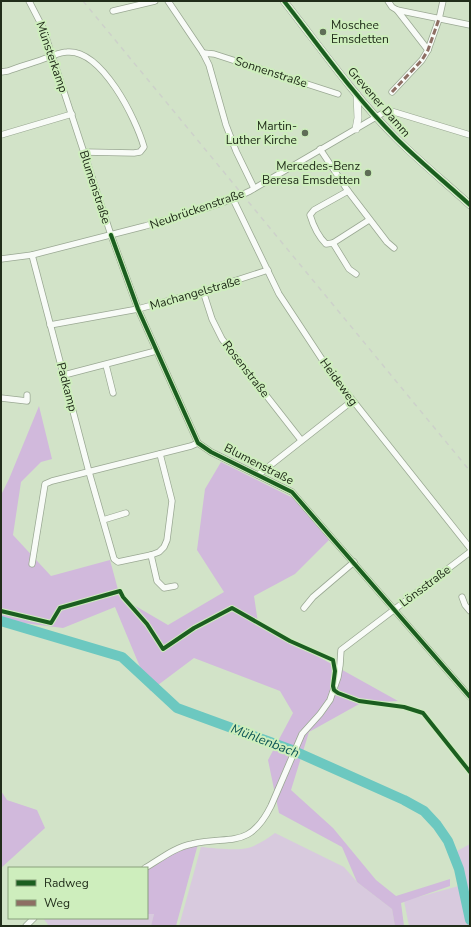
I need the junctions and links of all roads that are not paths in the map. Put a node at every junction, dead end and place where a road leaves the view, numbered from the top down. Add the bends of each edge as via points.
1 (29, 1) edge
2 (155, 1) edge
3 (168, 1) edge
4 (284, 1) edge
5 (388, 1) edge
6 (443, 1) edge
7 (397, 10) junction
8 (113, 11) dead end
9 (439, 19) junction
10 (470, 25) edge
11 (428, 50) junction
12 (203, 53) junction
13 (52, 56) junction
14 (1, 72) edge
15 (392, 92) dead end
16 (338, 94) dead end
17 (357, 94) junction
18 (72, 114) junction
19 (377, 117) junction
20 (356, 129) junction
21 (1, 135) edge
22 (470, 135) edge
23 (320, 149) junction
24 (84, 152) junction
25 (254, 188) junction
26 (348, 191) junction
27 (233, 199) junction
28 (470, 205) edge
29 (369, 220) junction
30 (111, 235) junction
31 (333, 243) junction
32 (394, 248) dead end
33 (32, 254) junction
34 (1, 259) edge
35 (268, 270) junction
36 (356, 274) dead end
37 (203, 291) junction
38 (138, 310) junction
39 (50, 325) junction
40 (156, 351) junction
41 (106, 365) junction
42 (64, 375) junction
43 (114, 393) dead end
44 (27, 395) dead end
45 (1, 398) edge
46 (352, 400) junction
47 (301, 440) junction
48 (198, 443) junction
49 (160, 454) junction
50 (89, 472) junction
51 (258, 475) junction
52 (126, 513) dead end
53 (102, 520) junction
54 (470, 548) edge
55 (470, 552) edge
56 (151, 555) junction
57 (354, 562) junction
58 (32, 564) dead end
59 (175, 586) dead end
60 (462, 597) dead end
61 (304, 608) dead end
62 (395, 609) junction
63 (470, 611) edge
64 (470, 697) edge
65 (147, 867) edge

1 - 13 street, Münsterkamp via 43,28
2 - 8 street
3 - 12 street
4 - 17 main road, Grevener Damm
5 - 7 street
6 - 9 street
7 - 9 street
7 - 11 street
9 - 10 street
9 - 11 street
11 - 15 street
12 - 16 street, Sonnenstraße via 214,54
12 - 25 street via 209,65 226,125
13 - 14 street
13 - 18 street, Münsterkamp
13 - 24 street via 77,52 95,64 123,97 144,147 140,152 134,153
17 - 19 main road, Grevener Damm
17 - 20 main road
18 - 21 street
18 - 24 street, Blumenstraße
19 - 20 street, Neubrückenstraße
19 - 22 street, Neubrückenstraße via 391,111
19 - 28 main road, Grevener Damm via 396,138
20 - 23 street, Neubrückenstraße
23 - 25 street, Neubrückenstraße
23 - 26 street
24 - 30 street, Blumenstraße
25 - 27 street, Neubrückenstraße
26 - 29 street
26 - 31 street via 314,210 310,215 311,221 326,244
27 - 30 street, Neubrückenstraße
27 - 35 street, Heideweg
29 - 31 street
29 - 32 street
30 - 33 street, Neubrückenstraße
30 - 38 street, Blumenstraße
31 - 36 street via 349,269
33 - 34 street, Neubrückenstraße
33 - 39 street, Padkamp
35 - 37 street, Machangelstraße
35 - 46 street, Heideweg via 280,294
37 - 38 street, Machangelstraße
37 - 47 street, Rosenstraße via 222,339
38 - 39 street, Machangelstraße
38 - 40 street, Blumenstraße
39 - 42 street, Padkamp
40 - 41 street
40 - 48 street, Blumenstraße
41 - 42 street
41 - 43 street
42 - 50 street, Padkamp
44 - 45 street via 27,401
46 - 47 street
46 - 54 street, Heideweg
47 - 51 street
48 - 49 street
48 - 51 street, Blumenstraße
49 - 50 street
49 - 56 street via 172,501 166,543 158,552
50 - 53 street, Padkamp
50 - 58 street via 45,484
51 - 57 street, Blumenstraße via 292,492
52 - 53 street
53 - 56 street, Padkamp via 114,559 118,562
55 - 62 street, Lönsstraße
56 - 59 street via 157,582 164,588
57 - 61 street via 312,597
57 - 62 street, Blumenstraße
60 - 63 street
62 - 64 street, Blumenstraße
62 - 65 street, Lönsstraße via 341,650 338,677 330,700 302,734 265,818 242,837 183,846

